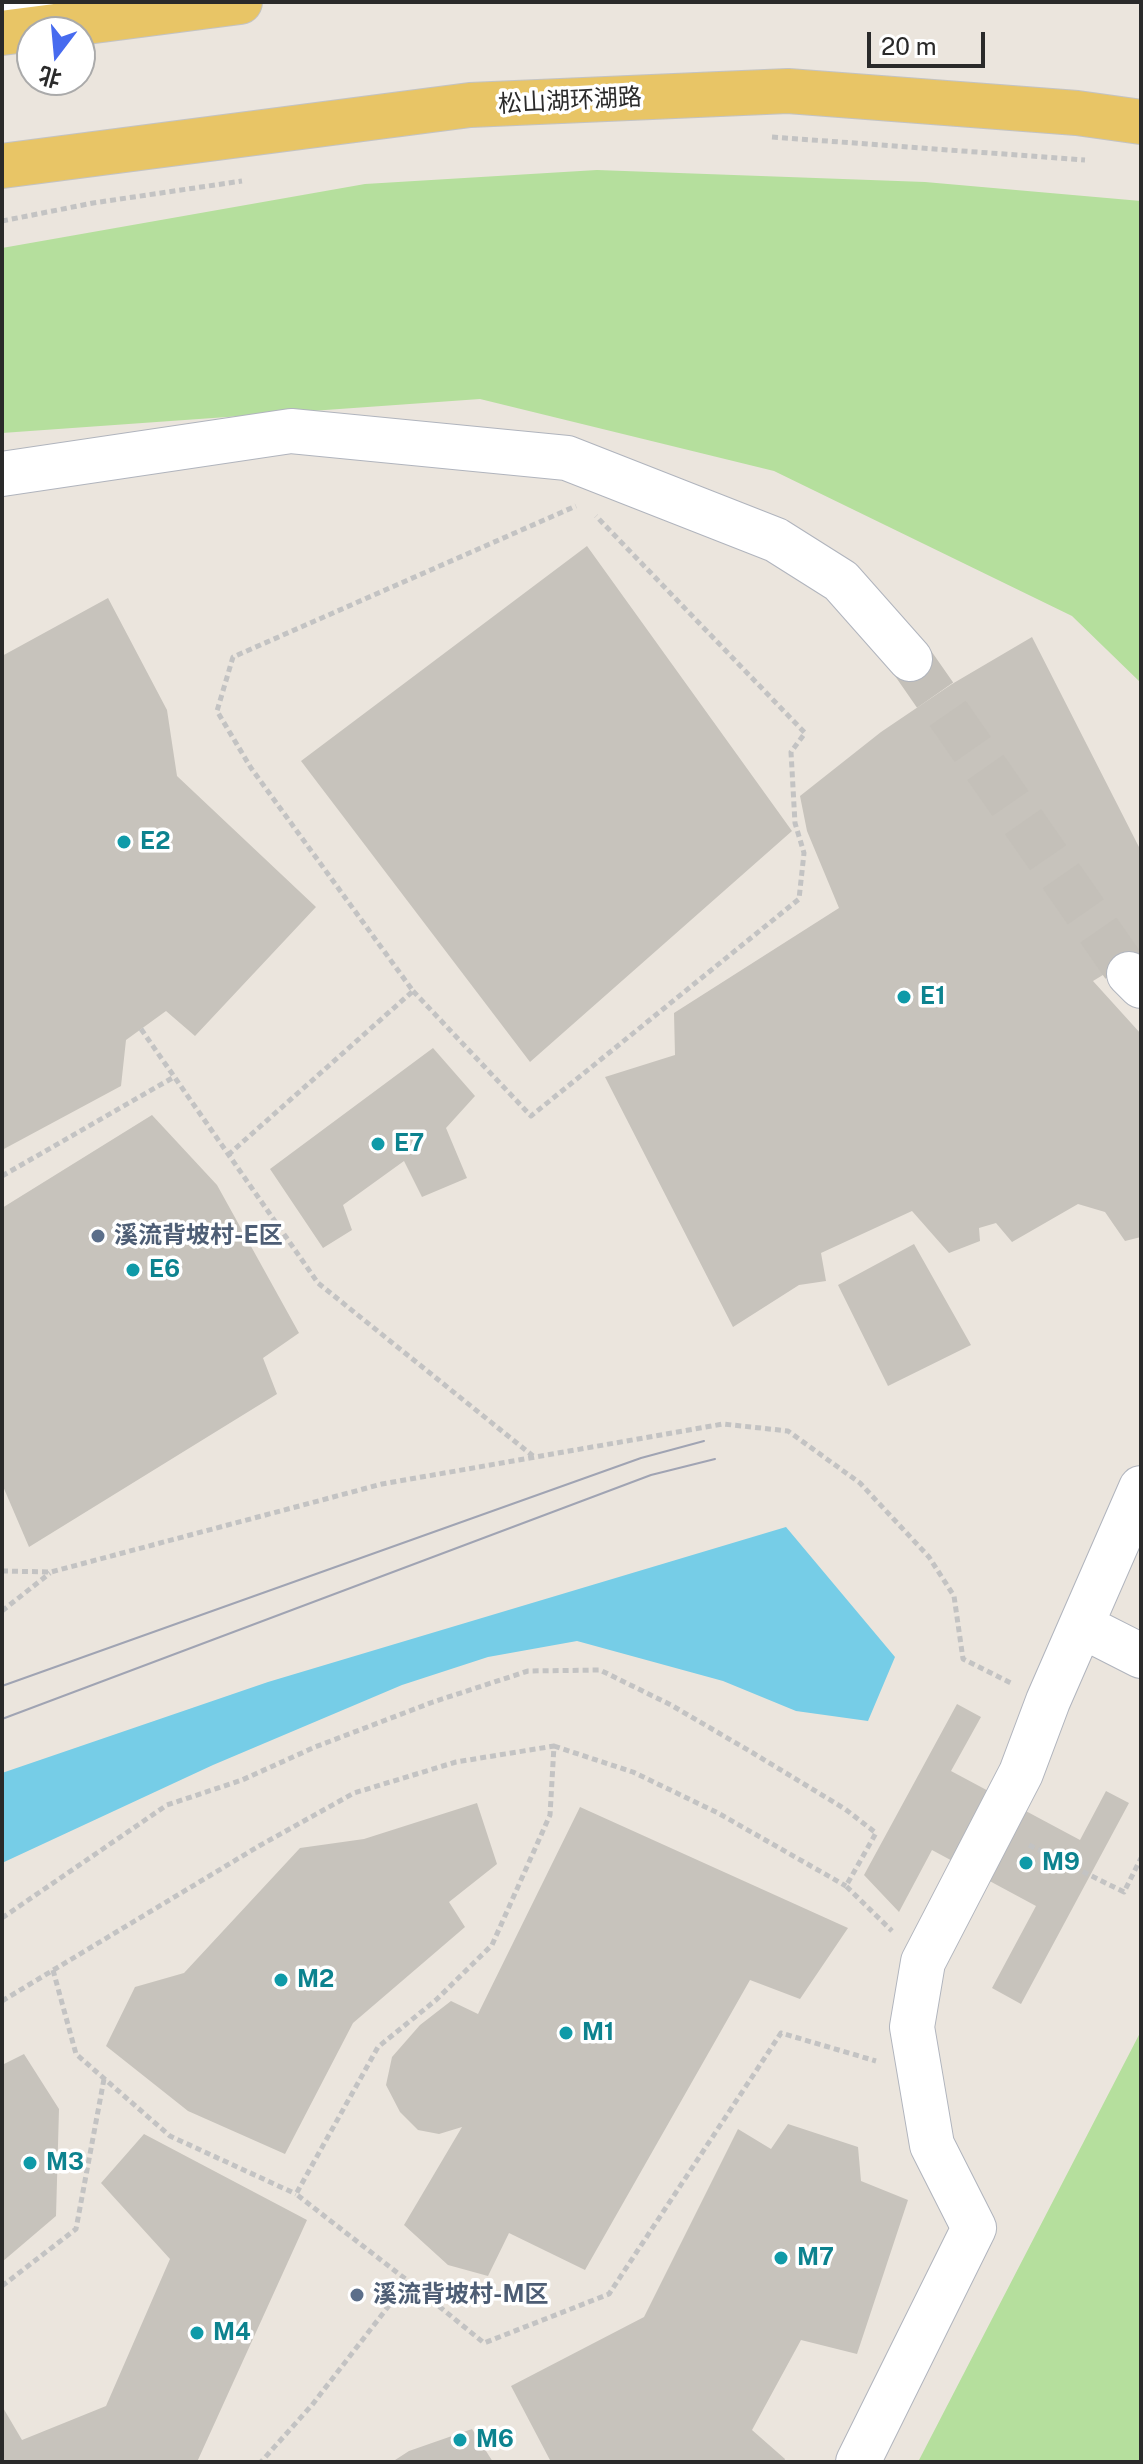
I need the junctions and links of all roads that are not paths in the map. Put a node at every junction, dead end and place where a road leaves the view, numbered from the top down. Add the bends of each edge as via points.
1 (31, 2) edge
2 (240, 2) edge
3 (2, 16) edge
4 (2, 33) edge
5 (1141, 122) edge
6 (2, 166) edge
7 (2, 474) edge
8 (910, 659) tunnel mouth
9 (1141, 1488) edge
10 (1082, 1626) junction
11 (1141, 1656) edge
12 (858, 2462) edge

1 - 3 street
2 - 4 main road
5 - 6 main road, 松山湖环湖路 via 788,91 470,105
7 - 8 street via 291,431 567,458 776,540 841,581
9 - 10 street
10 - 11 street
10 - 12 street via 1021,1773 923,1962 912,2027 932,2145 974,2228

